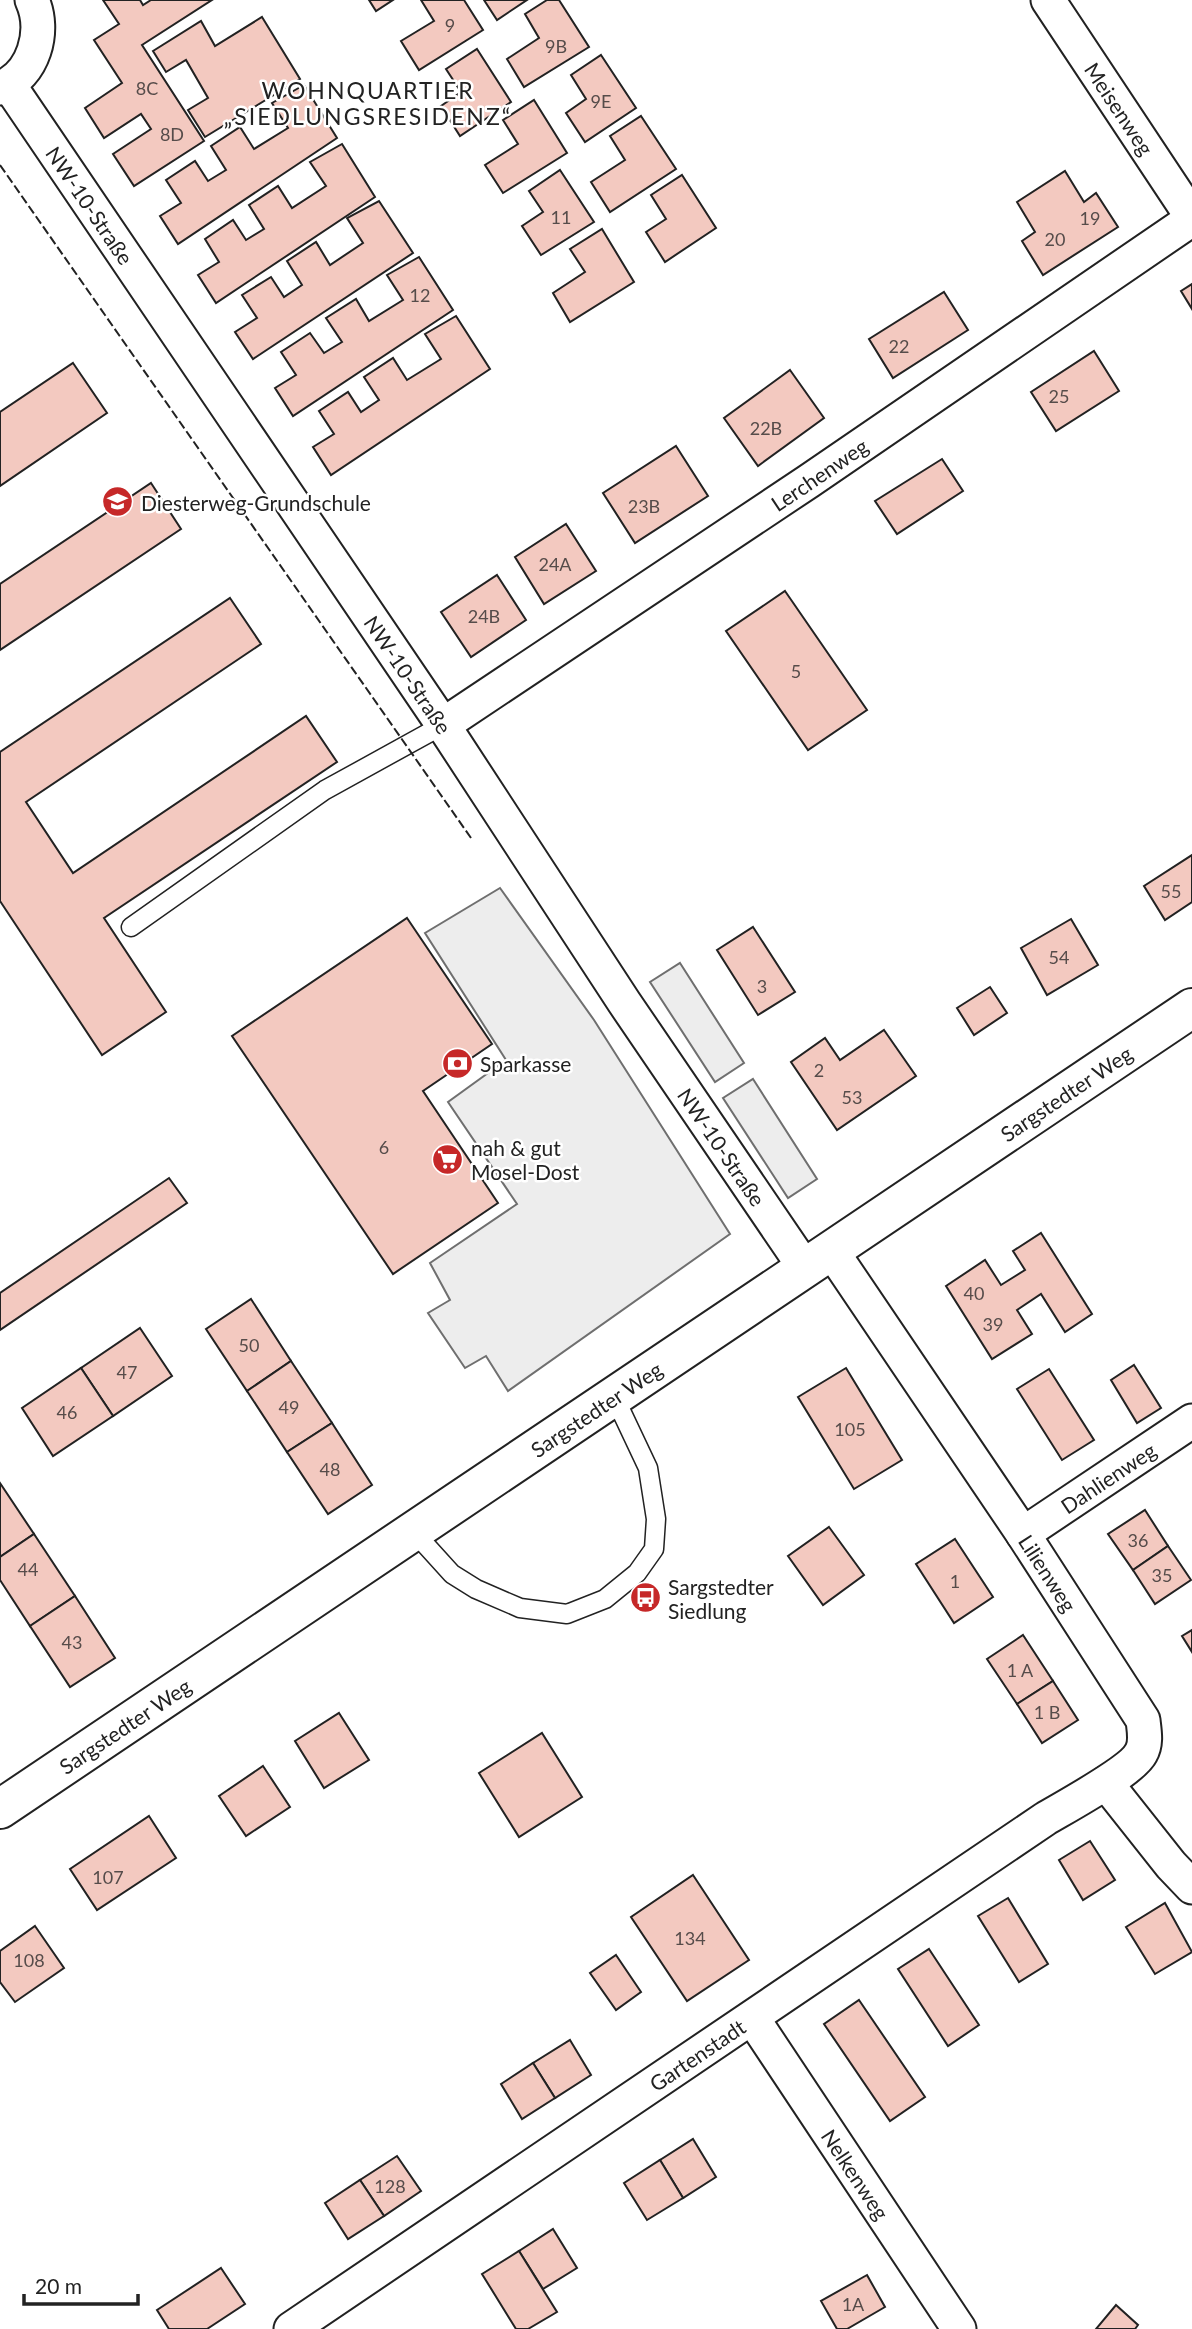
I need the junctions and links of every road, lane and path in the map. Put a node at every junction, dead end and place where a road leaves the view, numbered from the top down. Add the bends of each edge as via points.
1 (32, 0) edge
2 (1048, 0) edge
3 (4, 87) edge
4 (1192, 218) edge
5 (443, 725) junction
6 (131, 927) dead end
7 (1192, 1008) edge
8 (818, 1259) junction
9 (614, 1396) junction
10 (1192, 1421) edge
11 (413, 1531) junction
12 (1023, 1534) junction
13 (1106, 1783) junction
14 (0, 1809) edge
15 (1192, 1887) edge
16 (753, 2018) junction
17 (291, 2329) edge
18 (959, 2329) edge

1 - 3 street via 38,39 28,65
2 - 4 street, Meisenweg
3 - 5 street, NW-10-Straße
4 - 5 street, Lerchenweg
5 - 6 lane via 325,790
5 - 8 street, NW-10-Straße via 624,1002
7 - 8 street, Sargstedter Weg
8 - 9 street, Sargstedter Weg
8 - 12 street, Lilienweg
9 - 11 street, Sargstedter Weg
9 - 11 lane via 648,1468 656,1519 654,1549 637,1573 605,1598 567,1614 520,1608 453,1574
10 - 12 street, Dahlienweg
11 - 14 street, Sargstedter Weg
12 - 13 street, Lilienweg via 1143,1720 1141,1755
13 - 15 street
13 - 16 street, Gartenstadt via 1045,1819
16 - 17 street, Gartenstadt
16 - 18 street, Nelkenweg

